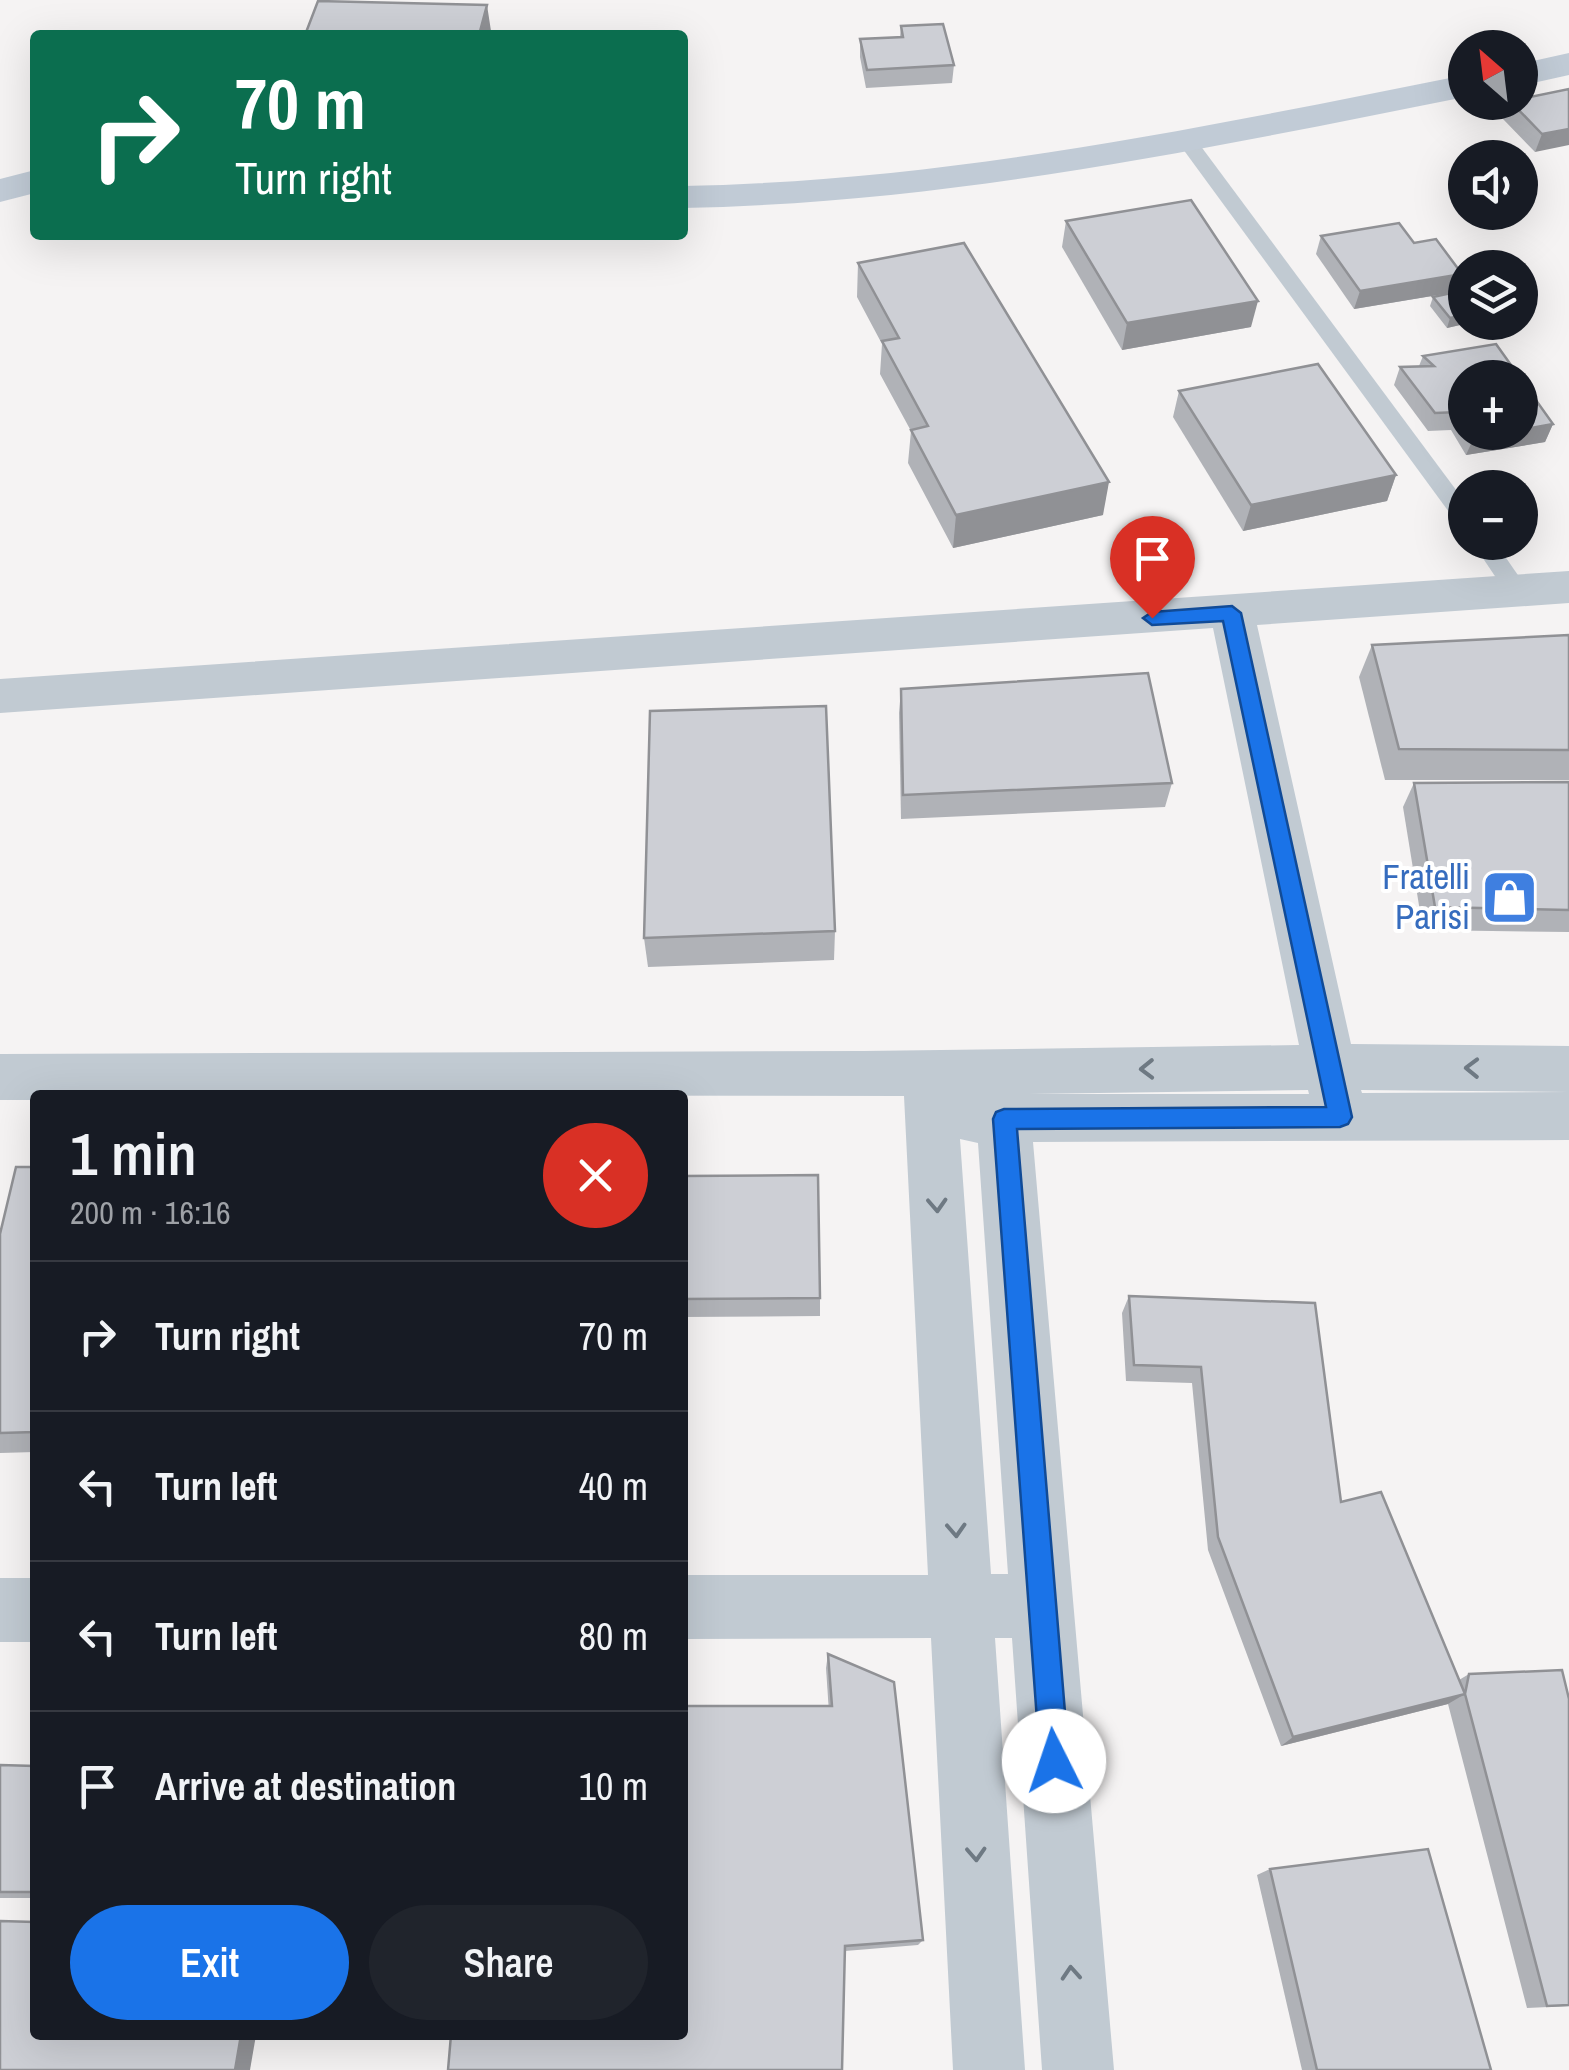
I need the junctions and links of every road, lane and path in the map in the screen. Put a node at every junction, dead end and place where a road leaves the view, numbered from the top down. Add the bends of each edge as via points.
1 (1569, 64) edge
2 (1538, 71) edge
3 (1448, 89) edge
4 (1187, 141) junction
5 (30, 182) edge
6 (0, 191) edge
7 (688, 197) edge
8 (1448, 495) edge
9 (1495, 560) edge
10 (1569, 587) edge
11 (1517, 591) junction
12 (1232, 613) junction
13 (0, 696) edge
14 (1569, 1069) edge
15 (0, 1076) edge
16 (1335, 1092) junction
17 (1002, 1095) junction
18 (930, 1096) junction
19 (1569, 1116) edge
20 (961, 1606) junction
21 (1042, 1606) junction
22 (688, 1607) edge
23 (0, 1610) edge
24 (30, 1610) edge
25 (989, 2070) edge
26 (1078, 2070) edge

1 - 2 street
3 - 4 street
4 - 7 street via 794,196
4 - 8 lane
5 - 6 street
9 - 11 lane
10 - 11 street
11 - 12 street
12 - 13 street
12 - 16 street
14 -> 16 street
15 - 18 street via 864,1074 901,1094
16 - 17 street
16 - 19 street
17 - 18 street
17 - 21 street
18 -> 20 street
20 - 21 street
20 - 22 street
20 -> 25 street
26 -> 21 street
23 - 24 street

